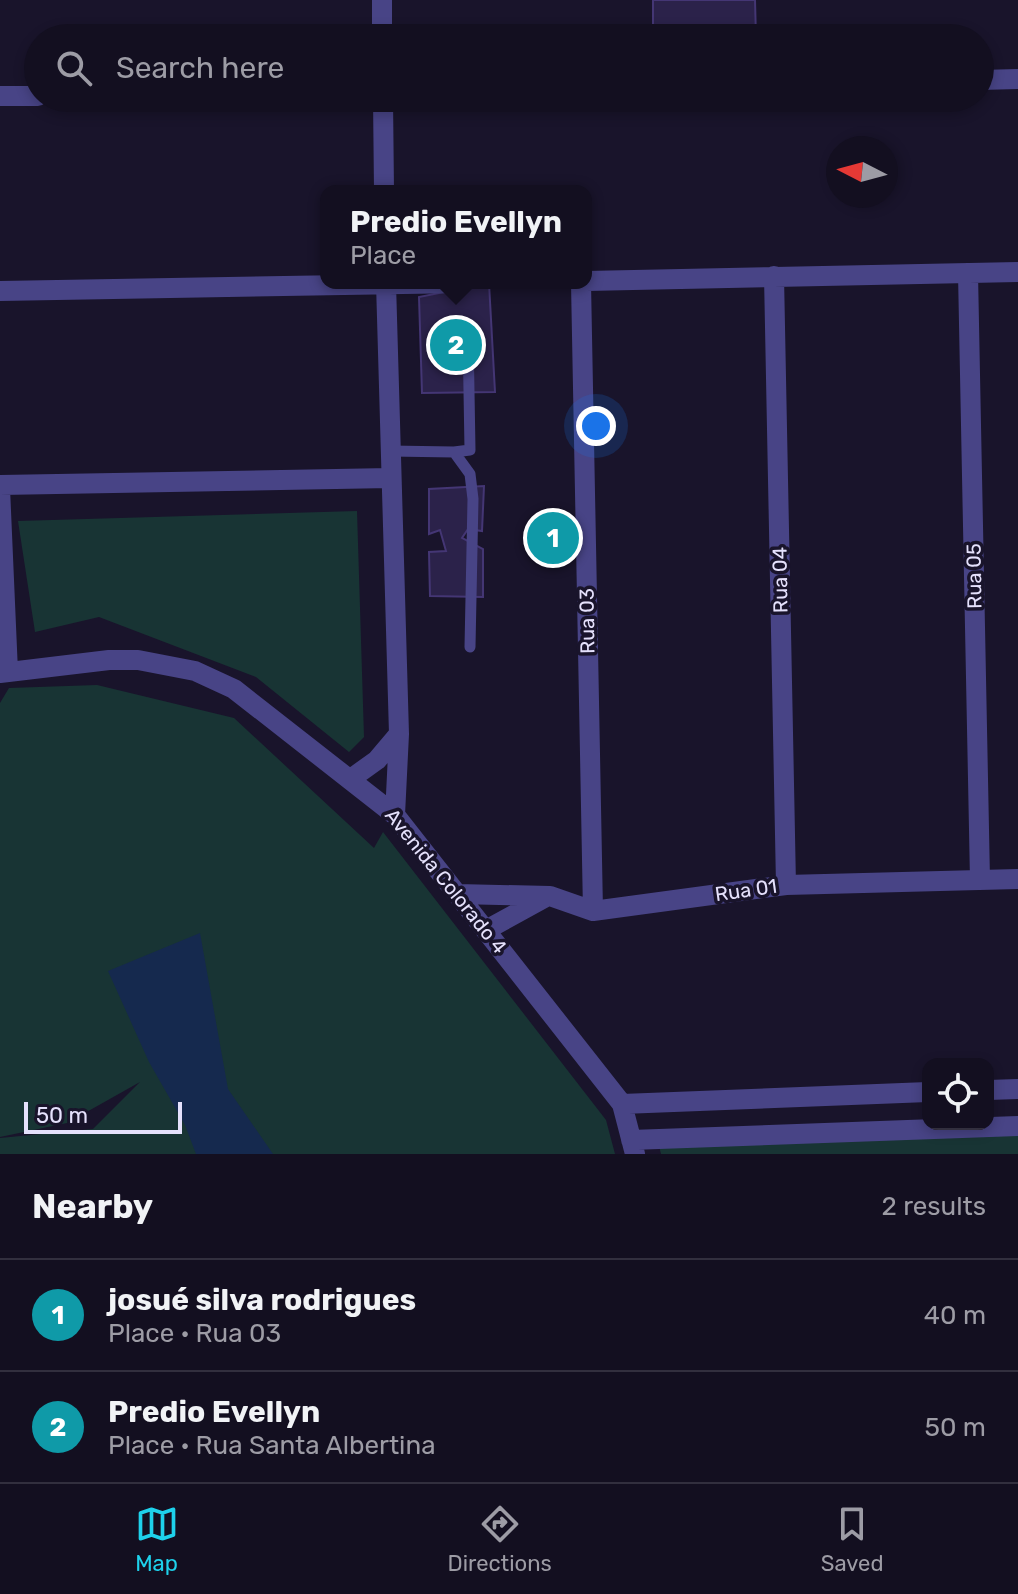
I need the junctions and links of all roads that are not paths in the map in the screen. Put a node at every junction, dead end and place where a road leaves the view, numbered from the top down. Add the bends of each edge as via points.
1 (382, 0) edge
2 (382, 24) edge
3 (1018, 79) edge
4 (994, 80) edge
5 (0, 96) edge
6 (24, 96) edge
7 (383, 112) edge
8 (384, 185) edge
9 (1018, 272) edge
10 (968, 273) junction
11 (774, 276) junction
12 (592, 282) edge
13 (320, 285) edge
14 (386, 289) edge
15 (583, 289) edge
16 (0, 291) edge
17 (468, 333) dead end
18 (390, 451) junction
19 (454, 452) junction
20 (390, 478) junction
21 (0, 486) edge
22 (470, 647) dead end
23 (4, 672) edge
24 (399, 734) junction
25 (352, 778) junction
26 (395, 815) junction
27 (1018, 879) edge
28 (980, 880) junction
29 (786, 885) junction
30 (457, 894) junction
31 (550, 896) junction
32 (593, 911) junction
33 (486, 930) junction
34 (1018, 1089) edge
35 (994, 1090) edge
36 (922, 1092) edge
37 (622, 1104) junction
38 (1018, 1126) edge
39 (633, 1147) edge

1 - 2 street
3 - 4 street
5 - 6 street
7 - 8 street
9 - 10 street
10 - 11 street
10 - 28 street, Rua 05
11 - 12 street
11 - 29 street, Rua 04
13 - 16 street
14 - 18 street
15 - 32 street, Rua 03
17 - 19 lane via 470,450
18 - 19 lane
18 - 20 street
19 - 22 lane via 470,474 473,499
20 - 21 street
20 - 24 street
21 - 23 street
23 - 25 street, Avenida Colorado 4 via 109,660 164,663 195,671 234,689
24 - 25 street
24 - 26 street
25 - 26 street, Avenida Colorado 4
26 - 30 street, Avenida Colorado 4
27 - 28 street, Rua 01
28 - 29 street, Rua 01
29 - 32 street, Rua 01
30 - 31 street, Rua 01
30 - 33 street, Avenida Colorado 4
31 - 32 street, Rua 01
31 - 33 street
33 - 37 street, Avenida Colorado 4
34 - 35 street
36 - 37 street
37 - 39 street, Avenida Colorado 4
38 - 39 street

